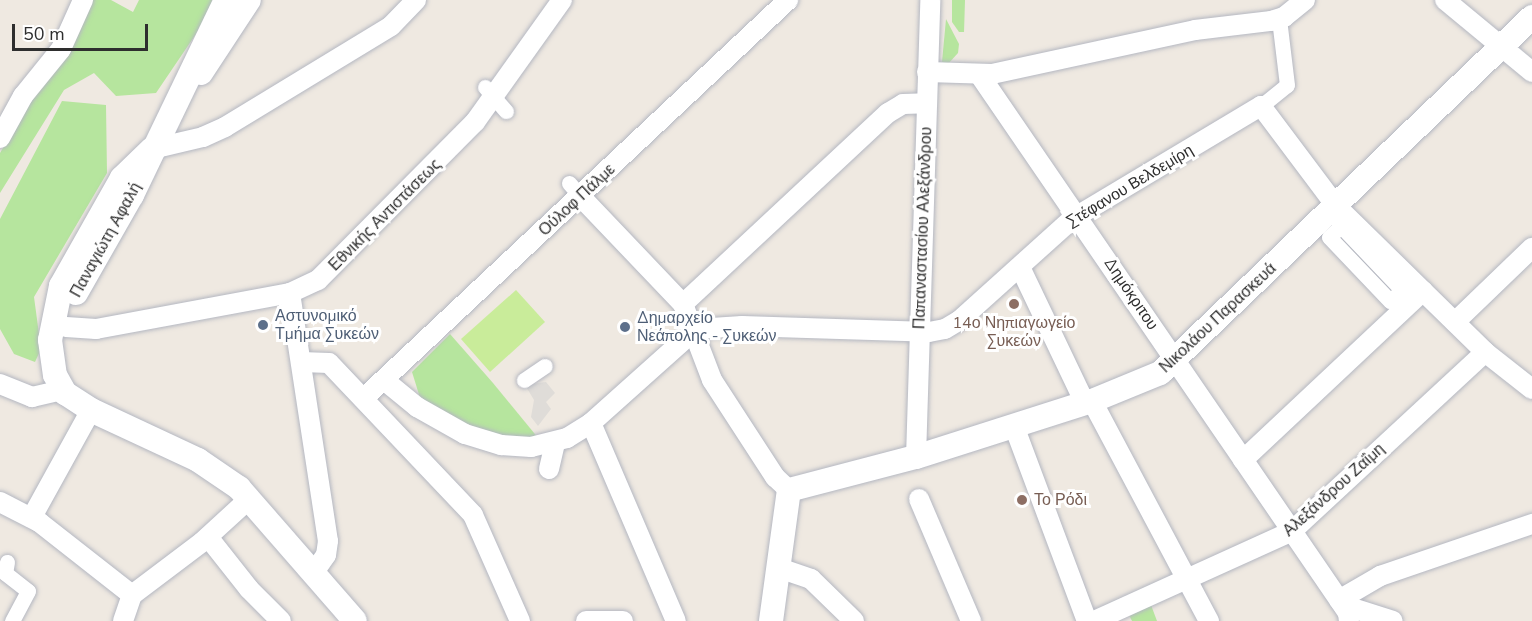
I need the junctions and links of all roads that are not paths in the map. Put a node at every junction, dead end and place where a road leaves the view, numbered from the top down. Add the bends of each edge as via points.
1 (83, 0) edge
2 (226, 0) edge
3 (249, 0) edge
4 (562, 0) edge
5 (788, 0) edge
6 (930, 0) edge
7 (1305, 0) edge
8 (1445, 0) edge
9 (414, 7) edge
10 (1532, 17) edge
11 (1279, 19) junction
12 (1501, 46) junction
13 (927, 72) junction
14 (1532, 72) edge
15 (979, 74) junction
16 (926, 103) junction
17 (1261, 106) junction
18 (173, 111) junction
19 (0, 138) edge
20 (152, 149) junction
21 (575, 190) junction
22 (1336, 206) junction
23 (1078, 215) junction
24 (1532, 248) edge
25 (1020, 267) junction
26 (1402, 290) joint
27 (1423, 291) junction
28 (290, 293) junction
29 (683, 304) junction
30 (1455, 322) junction
31 (66, 327) junction
32 (694, 330) junction
33 (920, 332) junction
34 (1485, 352) junction
35 (1175, 361) junction
36 (301, 362) junction
37 (545, 366) dead end
38 (384, 380) junction
39 (524, 380) dead end
40 (0, 384) edge
41 (1532, 389) edge
42 (364, 398) junction
43 (77, 400) junction
44 (1088, 402) junction
45 (591, 423) junction
46 (1014, 426) junction
47 (555, 442) junction
48 (1243, 460) junction
49 (909, 463) junction
50 (549, 469) dead end
51 (789, 490) junction
52 (250, 498) junction
53 (919, 499) dead end
54 (0, 502) edge
55 (32, 518) junction
56 (1532, 524) edge
57 (1292, 531) junction
58 (208, 537) junction
59 (7, 562) dead end
60 (778, 568) junction
61 (315, 571) junction
62 (1186, 580) junction
63 (132, 594) junction
64 (1344, 609) edge
65 (12, 621) edge
66 (123, 621) edge
67 (280, 621) edge
68 (355, 621) edge
69 (519, 621) edge
70 (586, 621) edge
71 (623, 621) edge
72 (676, 621) edge
73 (771, 621) edge
74 (854, 621) edge
75 (971, 621) edge
76 (1087, 621) edge
77 (1094, 621) edge
78 (1209, 621) edge
79 (1393, 621) edge

1 - 19 street via 61,49 27,89
2 - 18 street, Παναγιώτη Αφαλή via 210,26
3 - 18 street, Παναγιώτη Αφαλή
4 - 28 street, Εθνικής Αντιστάσεως via 495,98 459,140 330,271
5 - 21 street, Ούλοφ Πάλμε
6 - 13 street, Παπαναστασίου Αλεξάνδρου
7 - 11 street
8 - 12 street
9 - 20 street via 391,26 225,127 203,137
10 - 12 street, Νικολάου Παρασκευά
11 - 15 street via 1195,30
11 - 17 street via 1287,85
12 - 14 street
12 - 22 street, Νικολάου Παρασκευά
13 - 15 street
13 - 16 street, Παπαναστασίου Αλεξάνδρου
15 - 23 street, Δημόκριτου
16 - 29 street via 903,104 888,113
16 - 33 street, Παπαναστασίου Αλεξάνδρου
17 - 22 street
17 - 23 street, Στέφανου Βελδεμίρη
18 - 20 street, Παναγιώτη Αφαλή
20 - 31 street, Παναγιώτη Αφαλή via 132,195 74,295
20 - 43 street, Παναγιώτη Αφαλή via 122,178 58,293 50,353
21 - 29 street
21 - 38 street, Ούλοφ Πάλμε
22 - 27 street
22 - 35 street, Νικολάου Παρασκευά
23 - 25 street, Στέφανου Βελδεμίρη
23 - 35 street, Δημόκριτου
24 - 30 street
25 - 33 street, Στέφανου Βελδεμίρη via 952,326
25 - 44 street
26 - 26 street via 1341,226 1329,237 1390,301
27 - 30 street
27 - 48 street
28 - 31 street, Εθνικής Αντιστάσεως via 96,329
28 - 36 street
29 - 32 street
30 - 34 street
31 - 43 street, Παναγιώτη Αφαλή via 65,352
32 - 33 street, Στέφανου Βελδεμίρη via 742,326
32 - 45 street
32 - 51 street via 712,380 775,477
33 - 49 street, Παπαναστασίου Αλεξάνδρου
34 - 41 street
34 - 57 street, Αλεξάνδρου Ζαΐμη
35 - 44 street, Νικολάου Παρασκευά via 1150,379
35 - 48 street, Δημόκριτου
36 - 42 street via 327,361
36 - 61 street via 328,541 326,555
37 - 39 street
38 - 42 street, Ούλοφ Πάλμε
38 - 47 street via 426,413 475,437 517,447
40 - 43 street via 32,397
42 - 69 street via 473,515
43 - 52 street via 198,460
43 - 55 street
44 - 46 street, Νικολάου Παρασκευά
44 - 62 street
45 - 47 street
45 - 72 street
46 - 49 street, Νικολάου Παρασκευά
46 - 76 street
47 - 50 street
48 - 57 street, Δημόκριτου
49 - 51 street, Νικολάου Παρασκευά
51 - 60 street
52 - 58 street
52 - 61 street
53 - 75 street
54 - 55 street
55 - 63 street
56 - 64 street via 1380,576
57 - 62 street, Αλεξάνδρου Ζαΐμη
57 - 64 street, Δημόκριτου
58 - 63 street
58 - 67 street
59 - 65 street via 5,573 28,591
60 - 73 street
60 - 74 street via 812,579
61 - 68 street
62 - 77 street, Αλεξάνδρου Ζαΐμη
62 - 78 street
63 - 66 street
64 - 79 street
70 - 71 street

